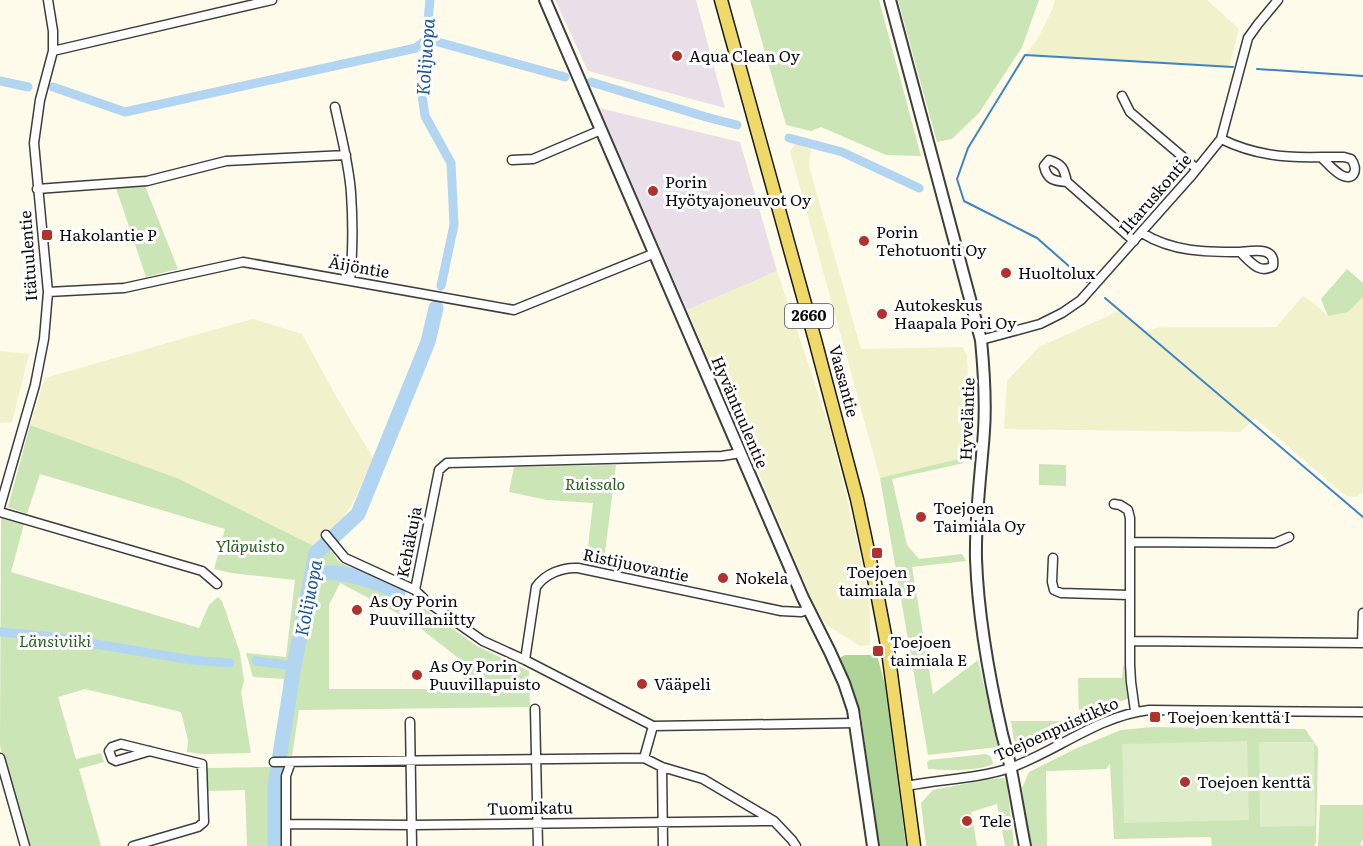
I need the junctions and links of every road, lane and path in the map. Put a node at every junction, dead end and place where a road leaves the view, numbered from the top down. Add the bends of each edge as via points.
1 (48, 0) edge
2 (272, 0) edge
3 (545, 0) edge
4 (721, 0) edge
5 (890, 0) edge
6 (1278, 0) edge
7 (53, 51) junction
8 (1122, 96) dead end
9 (335, 107) dead end
10 (601, 130) junction
11 (1221, 139) junction
12 (346, 155) junction
13 (1321, 157) dead end
14 (512, 160) dead end
15 (1197, 169) junction
16 (1067, 182) dead end
17 (37, 189) junction
18 (1142, 232) junction
19 (1134, 241) junction
20 (1240, 252) dead end
21 (655, 253) junction
22 (350, 281) junction
23 (48, 292) junction
24 (981, 340) junction
25 (741, 453) junction
26 (1114, 504) dead end
27 (0, 510) edge
28 (326, 535) dead end
29 (1288, 537) dead end
30 (1131, 542) junction
31 (1053, 558) dead end
32 (217, 584) dead end
33 (415, 590) junction
34 (1129, 595) junction
35 (809, 609) junction
36 (1363, 613) edge
37 (1130, 641) junction
38 (1362, 643) edge
39 (525, 660) junction
40 (536, 709) dead end
41 (1136, 711) junction
42 (1363, 712) edge
43 (410, 722) dead end
44 (856, 723) junction
45 (653, 726) junction
46 (150, 751) dead end
47 (0, 758) edge
48 (644, 758) junction
49 (536, 759) junction
50 (410, 761) junction
51 (274, 762) dead end
52 (289, 762) junction
53 (662, 767) junction
54 (1011, 768) junction
55 (906, 786) junction
56 (774, 821) junction
57 (537, 823) junction
58 (663, 823) junction
59 (287, 824) junction
60 (412, 825) junction
61 (26, 846) edge
62 (133, 846) edge
63 (286, 846) edge
64 (412, 846) edge
65 (538, 846) edge
66 (663, 846) edge
67 (796, 846) edge
68 (873, 846) edge
69 (914, 846) edge
70 (1025, 846) edge

1 - 7 street, Itätuulentie
2 - 7 street
3 - 10 street, Hyväntuulentie
4 - 55 main road, Vaasantie / 2660 via 868,546 888,651
5 - 24 street, Hyveläntie
6 - 11 street, Iltaruskontie via 1248,38
7 - 17 street, Itätuulentie via 34,143
8 - 15 street via 1130,112
9 - 12 street
10 - 14 street via 533,159
10 - 21 street, Hyväntuulentie
11 - 13 street via 1267,155
11 - 15 street, Iltaruskontie
12 - 17 street via 226,161 147,180
12 - 22 street via 353,248
15 - 18 street, Iltaruskontie
16 - 19 street
17 - 23 street, Itätuulentie
18 - 19 street, Iltaruskontie
18 - 20 street via 1180,248
19 - 24 street, Iltaruskontie via 1080,300 1062,313 1040,324
21 - 22 street, Äijöntie via 514,310
21 - 25 street, Hyväntuulentie
22 - 23 street, Äijöntie via 243,262 124,288
23 - 27 street, Itätuulentie via 35,385
24 - 54 street, Hyveläntie via 985,389 976,560 987,657
25 - 33 street, Kehäkuja via 447,463 439,470
25 - 35 street, Hyväntuulentie
26 - 30 street via 1128,510
27 - 32 street via 202,571
28 - 33 street via 345,558
29 - 30 street via 1275,543
30 - 34 street
31 - 34 street via 1054,590
33 - 39 street, Kehäkuja via 483,641
34 - 37 street
35 - 39 street, Ristijuovantie via 781,611 567,567 541,579 536,587
35 - 44 street, Hyväntuulentie via 844,683
36 - 38 street
37 - 38 street
37 - 41 street
39 - 45 street, Kehäkuja
40 - 49 street
41 - 42 street, Toejoenpuistikko
41 - 54 street, Toejoenpuistikko via 1108,720
43 - 50 street
44 - 45 street, Kehäkuja
44 - 68 street, Hyväntuulentie
45 - 48 street
46 - 62 street via 202,764 204,822
47 - 61 street
48 - 49 street
48 - 53 street
49 - 50 street
49 - 57 street
50 - 52 street
50 - 60 street
51 - 52 street
52 - 59 street
53 - 56 street via 703,779
53 - 58 street
54 - 55 street, Toejoenpuistikko
54 - 70 street, Hyveläntie
55 - 69 main road, 2660
56 - 58 street, Tuomikatu
56 - 67 street
57 - 58 street, Tuomikatu
57 - 60 street, Tuomikatu
57 - 65 street
58 - 66 street
59 - 60 street, Tuomikatu
59 - 63 street
60 - 64 street

